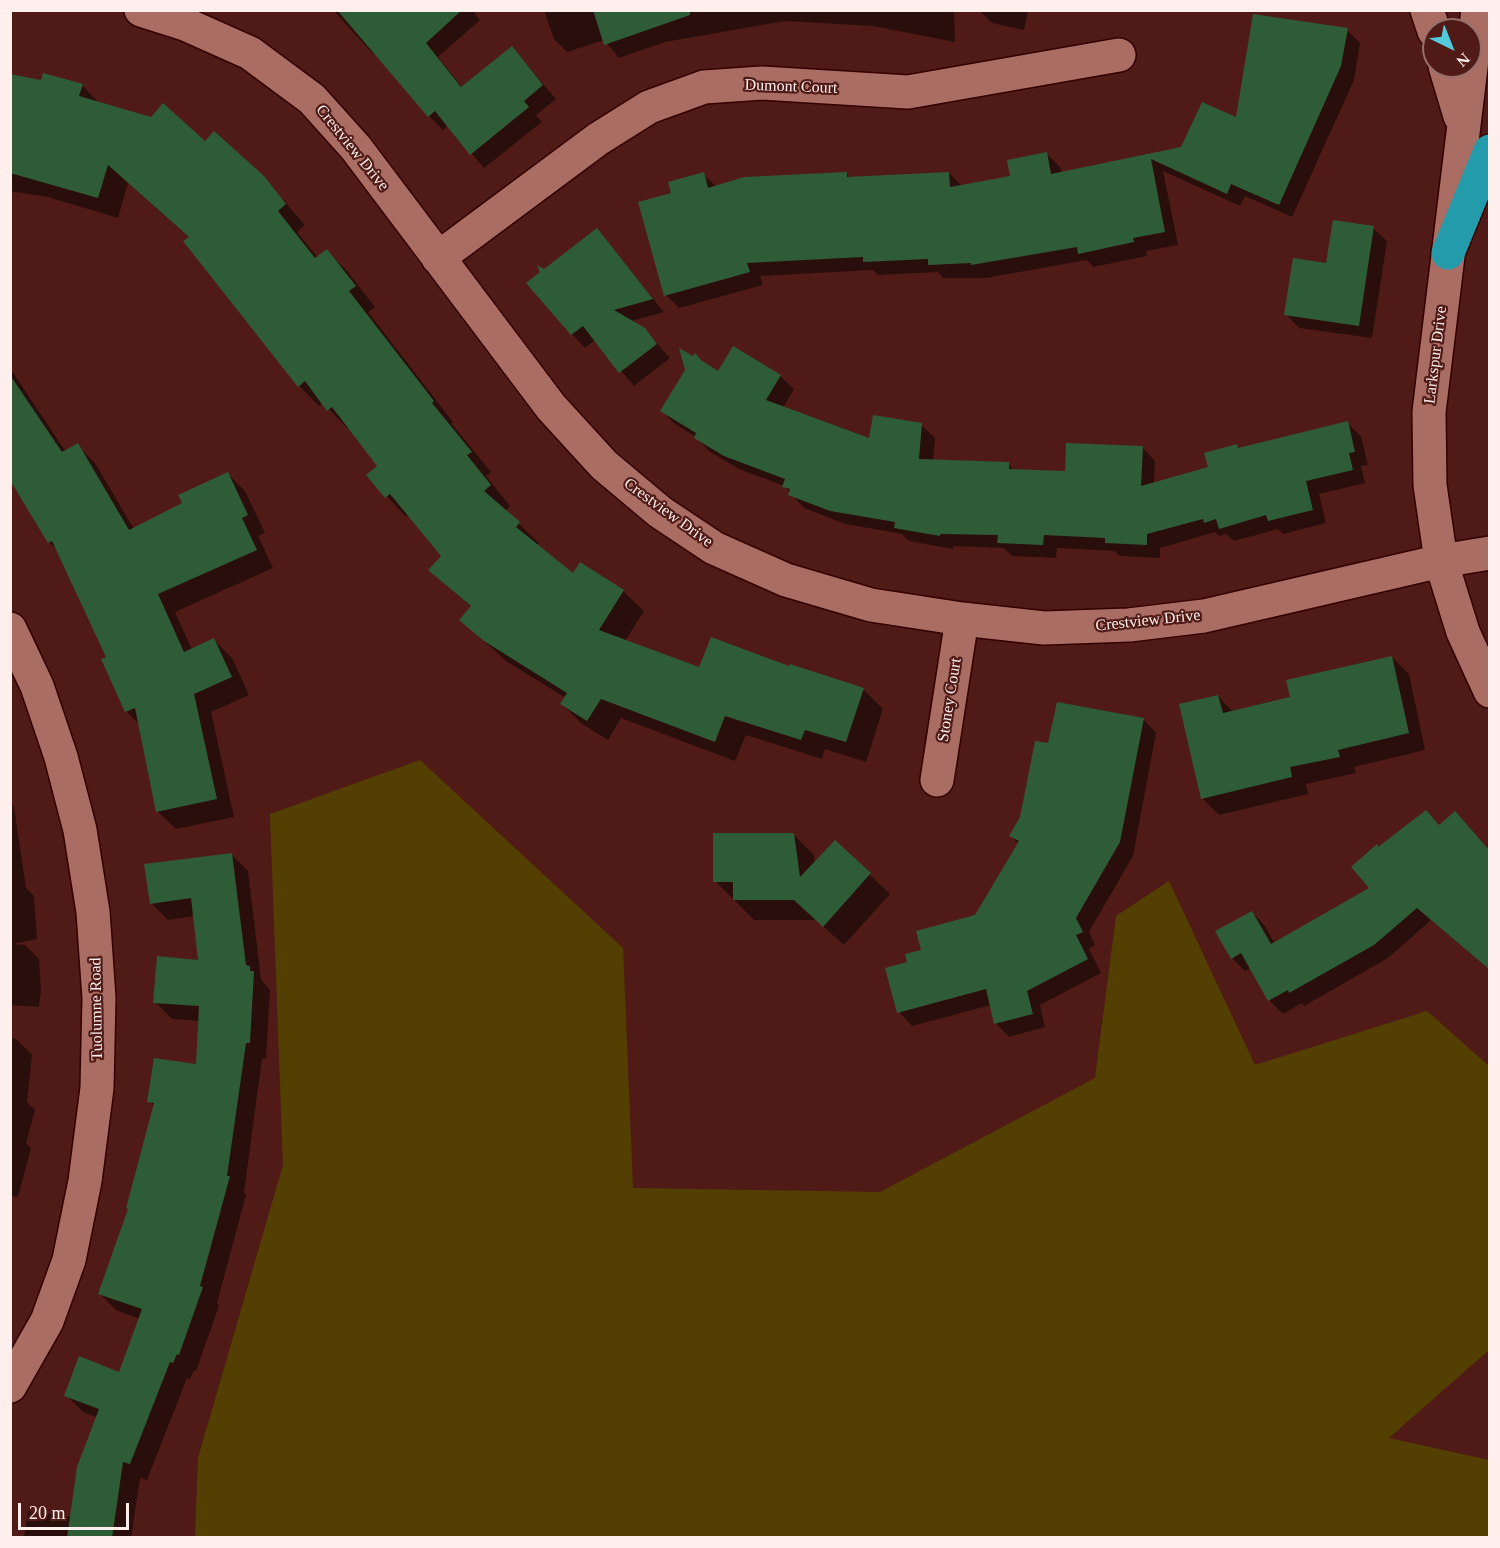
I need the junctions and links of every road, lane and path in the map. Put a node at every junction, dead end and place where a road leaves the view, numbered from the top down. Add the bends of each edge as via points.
1 (141, 10) edge
2 (1478, 10) edge
3 (1119, 55) dead end
4 (1449, 78) edge
5 (1464, 128) junction
6 (1490, 151) edge
7 (1448, 253) junction
8 (438, 258) junction
9 (1490, 553) edge
10 (1442, 561) junction
11 (962, 619) junction
12 (10, 628) edge
13 (1490, 692) edge
14 (937, 780) dead end
15 (10, 1386) edge

1 - 8 street, Crestview Drive via 185,24 250,53 312,99 356,148
2 - 5 street, Larkspur Drive
3 - 8 street, Dumont Court via 908,92 762,83 704,87 649,107 598,139
4 - 5 street
5 - 7 street, Larkspur Drive
6 - 7 highway
7 - 10 street, Larkspur Drive via 1429,412 1430,485
8 - 11 street, Crestview Drive via 551,407 604,465 660,512 714,548 786,580 871,605
9 - 10 street, Crestview Drive
10 - 11 street, Crestview Drive via 1204,616 1129,625 1044,628
10 - 13 street, Larkspur Drive via 1463,632
11 - 14 street, Stoney Court
12 - 15 street, Tuolumne Road via 44,706 80,830 93,912 99,998 97,1088 85,1181 69,1260 47,1321

